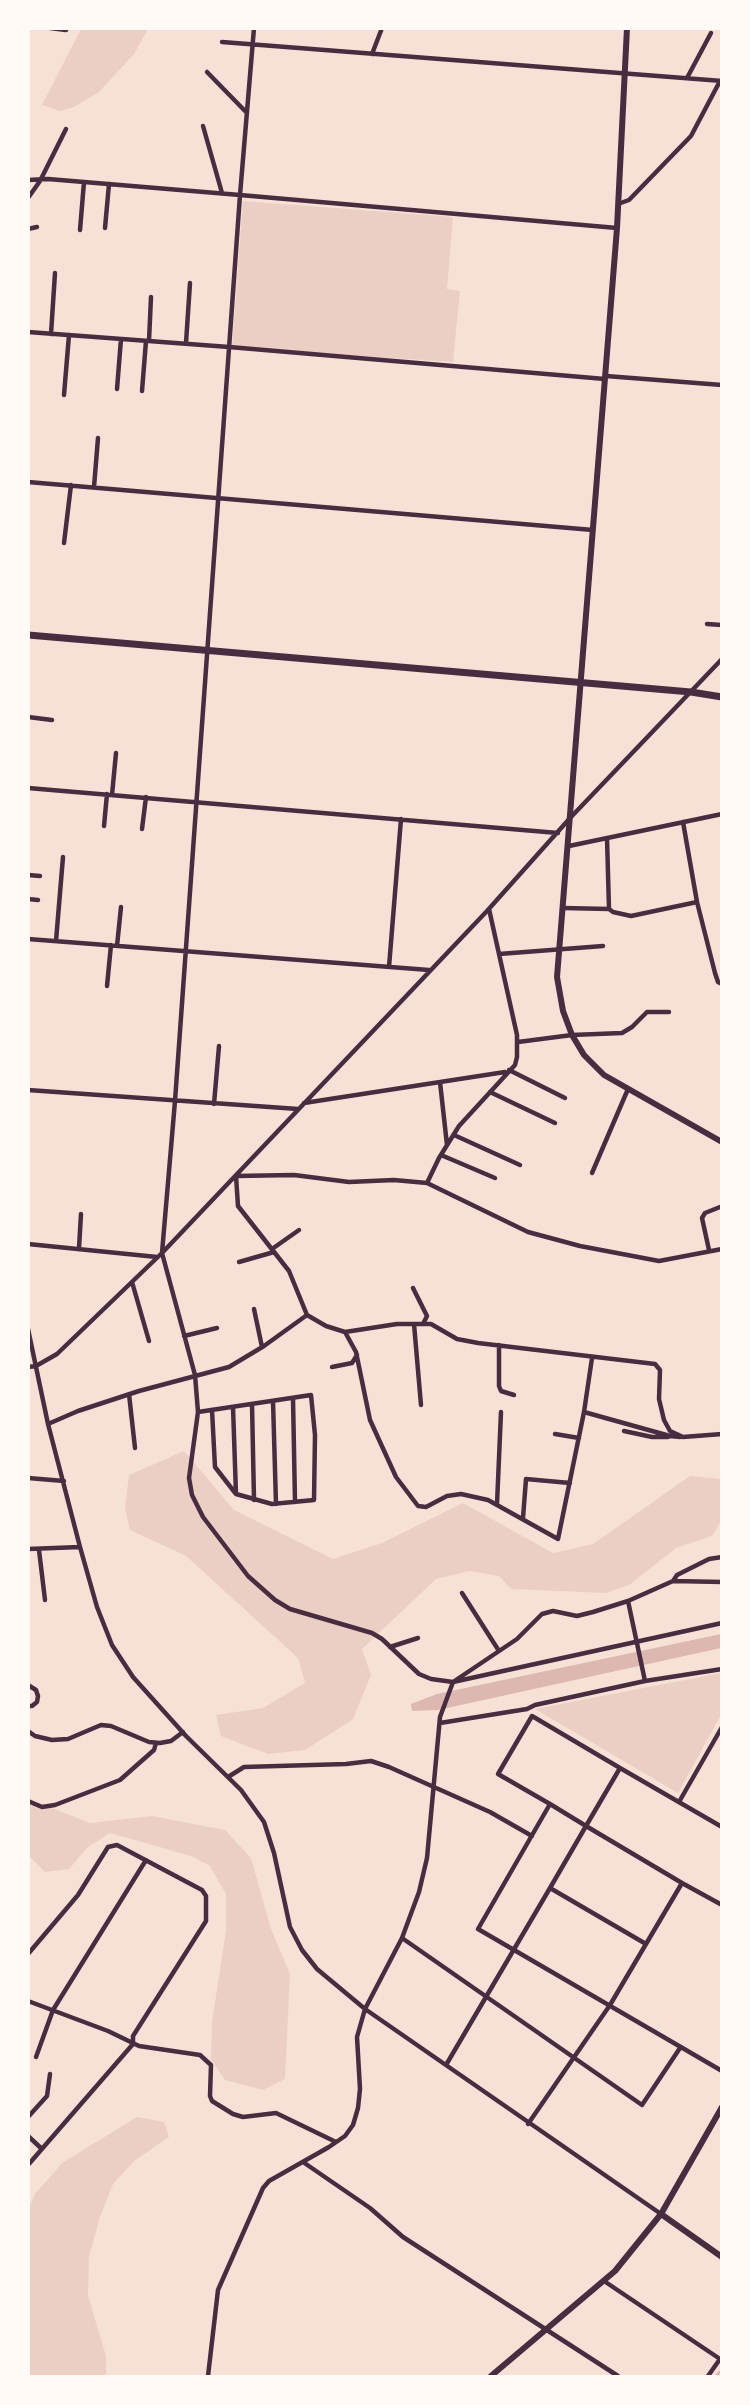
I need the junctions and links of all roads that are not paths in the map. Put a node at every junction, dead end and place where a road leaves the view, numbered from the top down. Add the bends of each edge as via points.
1 (50, 28) edge
2 (254, 28) edge
3 (382, 28) edge
4 (627, 28) edge
5 (66, 30) edge
6 (711, 33) dead end
7 (222, 42) dead end
8 (253, 44) junction
9 (372, 54) junction
10 (207, 72) dead end
11 (623, 73) junction
12 (687, 78) junction
13 (721, 81) edge
14 (247, 113) junction
15 (203, 126) dead end
16 (66, 129) dead end
17 (28, 180) edge
18 (40, 181) junction
19 (84, 182) junction
20 (109, 184) junction
21 (222, 193) junction
22 (240, 195) junction
23 (28, 198) edge
24 (618, 204) junction
25 (37, 227) dead end
26 (105, 228) dead end
27 (617, 228) junction
28 (28, 229) edge
29 (80, 230) dead end
30 (55, 273) dead end
31 (190, 283) dead end
32 (151, 297) dead end
33 (28, 332) edge
34 (51, 334) junction
35 (69, 335) junction
36 (121, 339) junction
37 (147, 341) junction
38 (186, 343) junction
39 (230, 346) junction
40 (605, 378) junction
41 (722, 385) edge
42 (117, 389) dead end
43 (142, 392) dead end
44 (64, 395) dead end
45 (98, 438) dead end
46 (28, 482) edge
47 (70, 485) junction
48 (94, 487) junction
49 (218, 498) junction
50 (593, 530) junction
51 (64, 543) dead end
52 (707, 624) dead end
53 (722, 625) edge
54 (28, 635) edge
55 (209, 650) junction
56 (722, 659) edge
57 (581, 682) junction
58 (691, 692) junction
59 (722, 697) edge
60 (28, 717) edge
61 (52, 720) dead end
62 (116, 753) dead end
63 (28, 788) edge
64 (110, 794) junction
65 (146, 797) junction
66 (196, 801) junction
67 (722, 814) edge
68 (571, 817) junction
69 (401, 819) junction
70 (683, 822) junction
71 (104, 826) dead end
72 (142, 829) dead end
73 (558, 833) junction
74 (607, 838) junction
75 (569, 846) junction
76 (63, 857) dead end
77 (28, 875) edge
78 (40, 876) dead end
79 (28, 899) edge
80 (38, 900) dead end
81 (697, 902) junction
82 (121, 907) dead end
83 (563, 908) junction
84 (489, 909) junction
85 (609, 909) junction
86 (28, 939) edge
87 (56, 942) junction
88 (111, 945) junction
89 (117, 946) junction
90 (603, 946) dead end
91 (560, 949) junction
92 (184, 951) junction
93 (499, 954) junction
94 (389, 967) junction
95 (429, 970) junction
96 (722, 984) edge
97 (107, 986) dead end
98 (669, 1012) dead end
99 (572, 1035) junction
100 (518, 1042) junction
101 (219, 1046) dead end
102 (508, 1071) junction
103 (440, 1082) junction
104 (628, 1089) junction
105 (28, 1090) edge
106 (490, 1092) junction
107 (565, 1098) dead end
108 (175, 1101) junction
109 (303, 1103) junction
110 (214, 1104) junction
111 (298, 1109) junction
112 (555, 1124) dead end
113 (454, 1135) junction
114 (722, 1142) edge
115 (447, 1145) junction
116 (441, 1155) junction
117 (520, 1165) dead end
118 (592, 1173) dead end
119 (236, 1176) junction
120 (495, 1178) dead end
121 (427, 1183) junction
122 (720, 1207) edge
123 (81, 1214) dead end
124 (299, 1230) dead end
125 (28, 1244) edge
126 (79, 1248) junction
127 (722, 1249) edge
128 (273, 1250) junction
129 (709, 1250) junction
130 (159, 1255) junction
131 (239, 1262) dead end
132 (132, 1282) junction
133 (413, 1288) dead end
134 (254, 1309) dead end
135 (307, 1316) junction
136 (414, 1324) junction
137 (423, 1324) junction
138 (218, 1328) dead end
139 (28, 1329) edge
140 (345, 1332) junction
141 (184, 1336) junction
142 (149, 1341) dead end
143 (499, 1345) junction
144 (262, 1347) junction
145 (357, 1355) junction
146 (592, 1358) junction
147 (36, 1366) junction
148 (28, 1367) edge
149 (332, 1367) dead end
150 (195, 1376) junction
151 (129, 1394) junction
152 (514, 1395) dead end
153 (293, 1398) junction
154 (273, 1401) junction
155 (252, 1404) junction
156 (420, 1405) dead end
157 (233, 1407) junction
158 (212, 1410) junction
159 (198, 1412) junction
160 (501, 1412) dead end
161 (584, 1412) junction
162 (48, 1424) junction
163 (624, 1431) dead end
164 (555, 1434) dead end
165 (722, 1434) edge
166 (670, 1436) junction
167 (683, 1437) junction
168 (579, 1438) junction
169 (135, 1448) dead end
170 (28, 1478) edge
171 (64, 1482) junction
172 (570, 1484) junction
173 (236, 1494) junction
174 (254, 1500) junction
175 (296, 1502) junction
176 (276, 1504) junction
177 (497, 1504) junction
178 (523, 1518) junction
179 (80, 1547) junction
180 (28, 1549) edge
181 (39, 1550) junction
182 (722, 1557) edge
183 (673, 1581) junction
184 (722, 1582) edge
185 (462, 1593) dead end
186 (45, 1600) dead end
187 (628, 1602) junction
188 (722, 1623) edge
189 (418, 1638) dead end
190 (638, 1643) junction
191 (390, 1647) junction
192 (499, 1651) junction
193 (722, 1669) edge
194 (645, 1681) junction
195 (28, 1685) edge
196 (452, 1685) junction
197 (28, 1706) edge
198 (527, 1709) junction
199 (532, 1716) junction
200 (440, 1720) junction
201 (722, 1727) edge
202 (28, 1731) edge
203 (183, 1732) junction
204 (156, 1743) junction
205 (620, 1768) junction
206 (228, 1777) junction
207 (432, 1786) junction
208 (28, 1801) edge
209 (679, 1802) junction
210 (550, 1804) junction
211 (586, 1826) junction
212 (722, 1827) edge
213 (532, 1836) junction
214 (146, 1860) junction
215 (682, 1883) junction
216 (550, 1888) junction
217 (722, 1905) edge
218 (402, 1938) junction
219 (646, 1944) junction
220 (513, 1950) junction
221 (28, 1954) edge
222 (486, 1997) junction
223 (28, 2001) edge
224 (610, 2005) junction
225 (365, 2009) junction
226 (53, 2010) junction
227 (133, 2044) junction
228 (680, 2048) junction
229 (36, 2057) dead end
230 (574, 2058) junction
231 (446, 2066) junction
232 (722, 2071) edge
233 (50, 2074) dead end
234 (722, 2107) edge
235 (28, 2117) edge
236 (528, 2124) junction
237 (28, 2136) edge
238 (336, 2142) junction
239 (42, 2149) junction
240 (303, 2162) junction
241 (28, 2165) edge
242 (661, 2214) junction
243 (722, 2257) edge
244 (604, 2281) junction
245 (545, 2330) junction
246 (208, 2376) edge
247 (491, 2376) edge
248 (618, 2376) edge
249 (708, 2376) edge

1 - 5 street
2 - 8 street
3 - 9 street
4 - 11 street
6 - 12 street
7 - 8 street
8 - 9 street
8 - 14 street
9 - 11 street
10 - 14 street
11 - 12 street
11 - 24 street
12 - 13 street
13 - 24 street via 691,136 629,200
14 - 22 street
15 - 21 street
16 - 18 street
17 - 18 street
18 - 19 street
18 - 23 street
19 - 20 street
19 - 29 street
20 - 21 street
20 - 26 street
21 - 22 street
22 - 27 street
22 - 39 street
24 - 27 street
25 - 28 street
27 - 40 street
30 - 34 street
31 - 38 street
32 - 37 street
33 - 34 street
34 - 35 street
35 - 36 street
35 - 44 street
36 - 37 street
36 - 42 street
37 - 38 street
37 - 43 street
38 - 39 street
39 - 40 street
39 - 49 street
40 - 41 street
40 - 50 street
45 - 48 street
46 - 47 street
47 - 48 street
47 - 51 street
48 - 49 street
49 - 50 street
49 - 55 street
50 - 57 street
52 - 53 street
54 - 55 main road
55 - 57 main road
55 - 66 street
56 - 58 street
57 - 58 main road
57 - 68 street
58 - 59 main road
58 - 68 street
60 - 61 street
62 - 64 street
63 - 64 street
64 - 65 street
64 - 71 street
65 - 66 street
65 - 72 street
66 - 69 street
66 - 92 street
67 - 70 street
68 - 73 street
68 - 75 street
69 - 73 street
69 - 94 street
70 - 74 street
70 - 81 street
73 - 84 street
74 - 75 street
74 - 85 street
75 - 83 street
76 - 87 street
77 - 78 street
79 - 80 street
81 - 85 street via 631,916
81 - 96 street via 715,973
82 - 89 street
83 - 85 street
83 - 91 street
84 - 93 street
84 - 95 street
86 - 87 street
87 - 88 street
88 - 89 street
88 - 97 street
89 - 92 street
90 - 91 street
91 - 93 street
91 - 99 street via 557,977 562,1011
92 - 94 street
92 - 108 street
93 - 100 street
94 - 95 street
95 - 109 street
98 - 99 street via 647,1012 622,1033
99 - 100 street
99 - 104 street via 584,1055 604,1075
100 - 102 street via 515,1065
101 - 110 street
102 - 103 street
102 - 106 street
102 - 107 street
103 - 109 street
103 - 115 street
104 - 114 street
104 - 118 street
105 - 108 street
106 - 112 street
106 - 113 street
108 - 110 street
108 - 130 street
109 - 111 street
110 - 111 street
111 - 119 street
113 - 115 street
113 - 117 street
115 - 116 street
116 - 120 street
116 - 121 street
119 - 121 street via 294,1175 349,1182
119 - 128 street via 238,1206
119 - 130 street
121 - 129 street via 528,1232 580,1246 659,1261
122 - 129 street via 702,1218
123 - 126 street
124 - 128 street
125 - 126 street
126 - 130 street
127 - 129 street
128 - 131 street
128 - 135 street via 289,1271
130 - 132 street
130 - 141 street
132 - 142 street
132 - 147 street via 57,1354
133 - 137 street via 427,1316
134 - 144 street
135 - 140 street
135 - 144 street
136 - 137 street
136 - 140 street
136 - 156 street
137 - 143 street via 431,1324 457,1339
138 - 141 street
139 - 147 street
140 - 145 street
141 - 150 street
143 - 146 street
143 - 152 street via 499,1386 501,1391
144 - 150 street via 229,1367
145 - 149 street via 352,1363
145 - 177 street via 370,1420 396,1477 418,1506 426,1507 461,1494
146 - 161 street
146 - 167 street via 655,1364 660,1370 658,1390 664,1420 670,1431
147 - 148 street
147 - 162 street
150 - 151 street
150 - 159 street
151 - 162 street
151 - 169 street
153 - 154 street
153 - 175 street
153 - 175 street via 311,1395 315,1435 314,1500
154 - 155 street
154 - 176 street
155 - 157 street
155 - 174 street
157 - 158 street
157 - 173 street
158 - 159 street
158 - 173 street via 215,1467
159 - 191 street via 189,1478 192,1495 203,1517 248,1576 290,1610 357,1627
160 - 177 street
161 - 166 street
161 - 168 street
162 - 171 street
163 - 166 street
164 - 168 street
165 - 167 street
166 - 167 street
168 - 172 street
170 - 171 street
171 - 179 street
172 - 178 street via 526,1479
172 - 178 street via 558,1539
173 - 174 street
174 - 176 street
175 - 176 street
177 - 178 street
179 - 181 street
179 - 203 street via 112,1645 133,1677
180 - 181 street
181 - 186 street
182 - 183 street via 676,1575
183 - 184 street
183 - 187 street
185 - 192 street
187 - 190 street
187 - 192 street via 577,1616 553,1611 543,1614
188 - 190 street
189 - 191 street
190 - 194 street
190 - 196 street
191 - 196 street via 419,1674
192 - 196 street
193 - 194 street
194 - 198 street
195 - 197 street via 38,1696 37,1702
196 - 200 street
198 - 199 street
198 - 200 street
199 - 205 street
199 - 210 street via 498,1774
200 - 207 street
201 - 209 street
202 - 204 street via 52,1740 68,1739 101,1725
203 - 204 street via 171,1741
203 - 206 street
204 - 208 street via 120,1780 55,1805
205 - 209 street
205 - 211 street
206 - 207 street via 244,1767 371,1761
206 - 225 street via 264,1822 290,1927 302,1950 317,1969
207 - 213 street
207 - 218 street via 427,1858
209 - 212 street
210 - 211 street
210 - 213 street
211 - 215 street
211 - 216 street
213 - 220 street via 478,1929
214 - 221 street via 117,1845 108,1847 78,1895
214 - 226 street
214 - 227 street via 202,1890 206,1896 206,1921 133,2037
215 - 217 street
215 - 219 street
216 - 219 street
216 - 220 street
218 - 222 street
218 - 225 street
219 - 224 street
220 - 222 street
220 - 224 street
222 - 230 street
222 - 231 street
223 - 226 street
224 - 228 street
224 - 230 street
225 - 231 street
225 - 238 street via 357,2037 358,2108 353,2125
226 - 227 street
226 - 229 street
227 - 238 street via 200,2055 213,2071 212,2101 233,2114 276,2113
227 - 239 street
228 - 230 street via 642,2105
228 - 232 street
230 - 236 street
231 - 236 street
233 - 235 street via 47,2096
234 - 242 street
236 - 242 street
237 - 239 street
238 - 240 street
239 - 241 street
240 - 245 street via 370,2208 403,2237
240 - 246 street via 263,2187 218,2290
242 - 243 street
242 - 244 street
244 - 245 street
244 - 249 street via 720,2359
245 - 247 street
245 - 248 street

